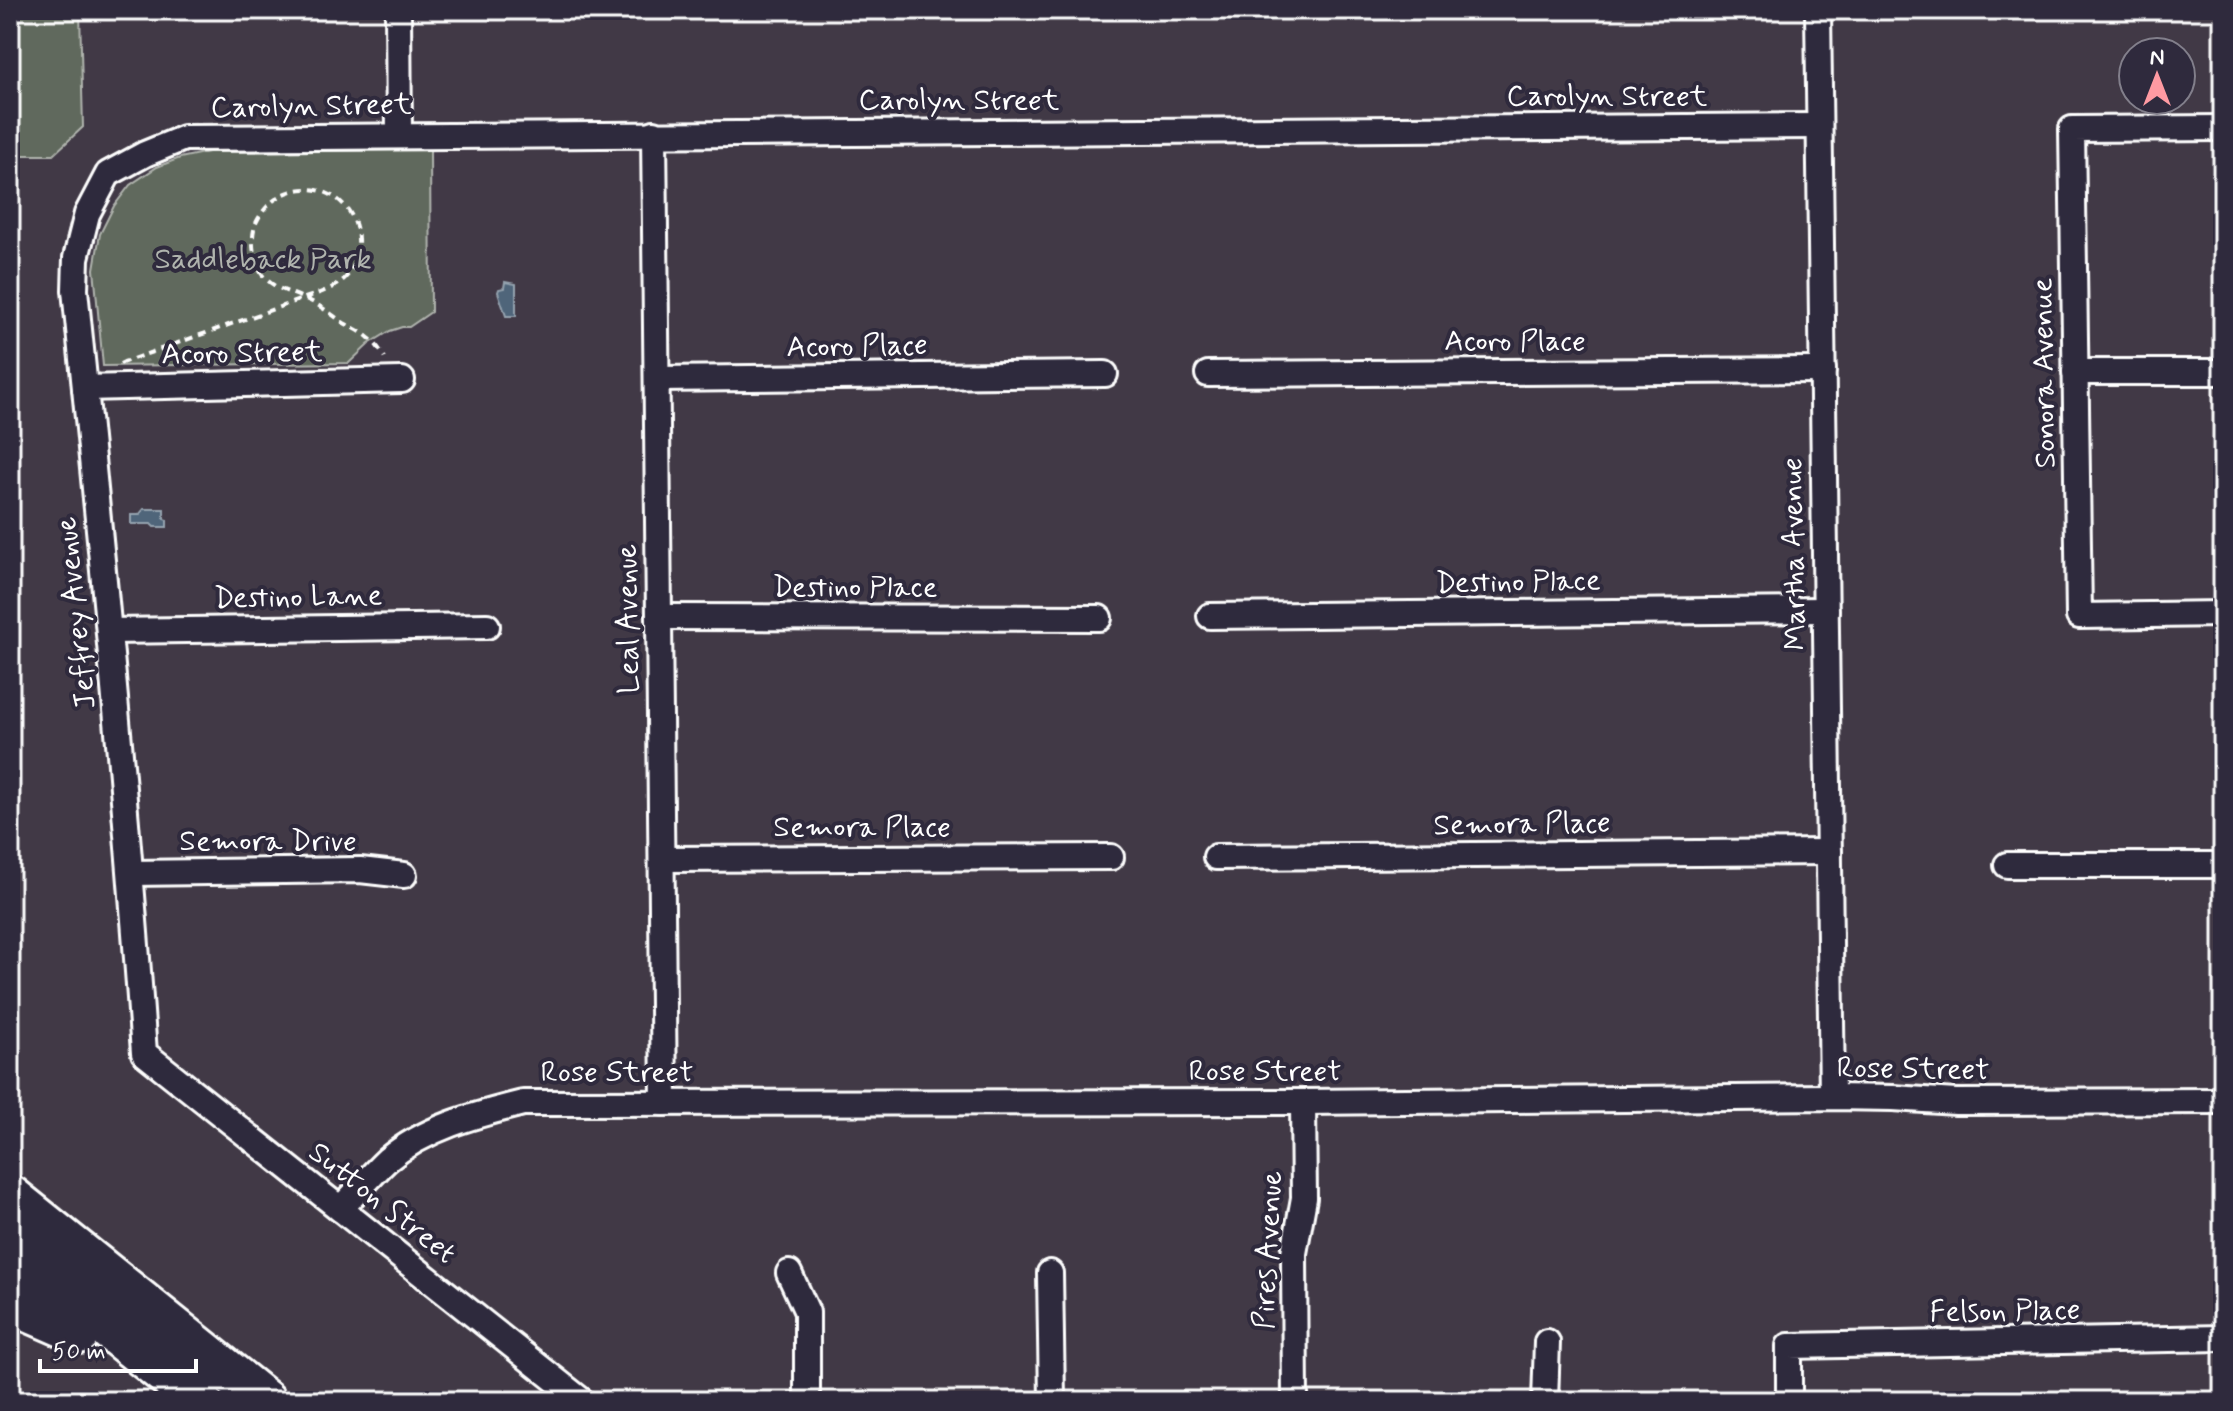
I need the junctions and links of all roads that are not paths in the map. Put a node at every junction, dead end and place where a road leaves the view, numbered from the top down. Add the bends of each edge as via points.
1 (398, 10) edge
2 (1818, 10) edge
3 (1819, 126) junction
4 (2223, 128) edge
5 (654, 133) junction
6 (399, 136) junction
7 (108, 174) joint
8 (1823, 370) junction
9 (2075, 372) junction
10 (2223, 372) edge
11 (1105, 374) dead end
12 (1208, 374) dead end
13 (657, 379) junction
14 (402, 380) road end
15 (85, 388) junction
16 (1826, 610) junction
17 (2223, 614) edge
18 (1210, 616) dead end
19 (659, 617) junction
20 (1099, 618) dead end
21 (487, 626) dead end
22 (109, 631) junction
23 (1829, 852) junction
24 (1111, 857) dead end
25 (1216, 857) dead end
26 (662, 859) junction
27 (2007, 865) dead end
28 (2223, 865) edge
29 (131, 873) junction
30 (404, 875) dead end
31 (144, 1053) joint
32 (1832, 1097) junction
33 (2223, 1101) edge
34 (1303, 1102) junction
35 (664, 1103) junction
36 (10, 1197) edge
37 (340, 1209) junction
38 (10, 1228) edge
39 (10, 1249) edge
40 (789, 1273) dead end
41 (1050, 1273) dead end
42 (10, 1277) edge
43 (10, 1302) edge
44 (79, 1332) junction
45 (2223, 1338) edge
46 (1547, 1342) dead end
47 (165, 1401) edge
48 (200, 1401) edge
49 (225, 1401) edge
50 (264, 1401) edge
51 (582, 1401) edge
52 (807, 1401) edge
53 (1052, 1401) edge
54 (1295, 1401) edge
55 (1545, 1401) edge
56 (1789, 1401) edge

1 - 6 street
2 - 3 street, Martha Avenue
3 - 5 street, Carolyn Street
3 - 8 street, Martha Avenue
4 - 9 street, Sonora Avenue via 2072,129
5 - 6 street, Carolyn Street
5 - 13 street, Leal Avenue
6 - 7 street, Carolyn Street via 184,138
7 - 15 street, Jeffrey Avenue via 87,214 76,258
8 - 12 street, Acoro Place
8 - 16 street, Martha Avenue
9 - 10 street
9 - 17 street, Sonora Avenue via 2079,616
11 - 13 street, Acoro Place
13 - 19 street, Leal Avenue
14 - 15 street, Acoro Street
15 - 22 street, Jeffrey Avenue
16 - 18 street, Destino Place
16 - 23 street, Martha Avenue
19 - 20 street, Destino Place
19 - 26 street, Leal Avenue
21 - 22 street, Destino Lane
22 - 29 street, Jeffrey Avenue
23 - 25 street, Semora Place
23 - 32 street, Martha Avenue
24 - 26 street, Semora Place
26 - 35 street, Leal Avenue
27 - 28 street
29 - 30 street, Semora Drive via 360,870
29 - 31 street, Jeffrey Avenue
31 - 37 street, Sutton Street
32 - 33 street, Rose Street
32 - 34 street, Rose Street
34 - 35 street, Rose Street
34 - 54 street, Pires Avenue via 1304,1198 1294,1253
35 - 37 street, Rose Street via 523,1103 477,1114 436,1128 388,1159
36 - 50 highway
37 - 51 street, Sutton Street
38 - 49 highway
39 - 48 highway
40 - 52 street via 807,1312
41 - 53 street
42 - 44 highway
43 - 44 highway
44 - 47 highway
45 - 56 street, Felson Place via 1789,1346
46 - 55 street

